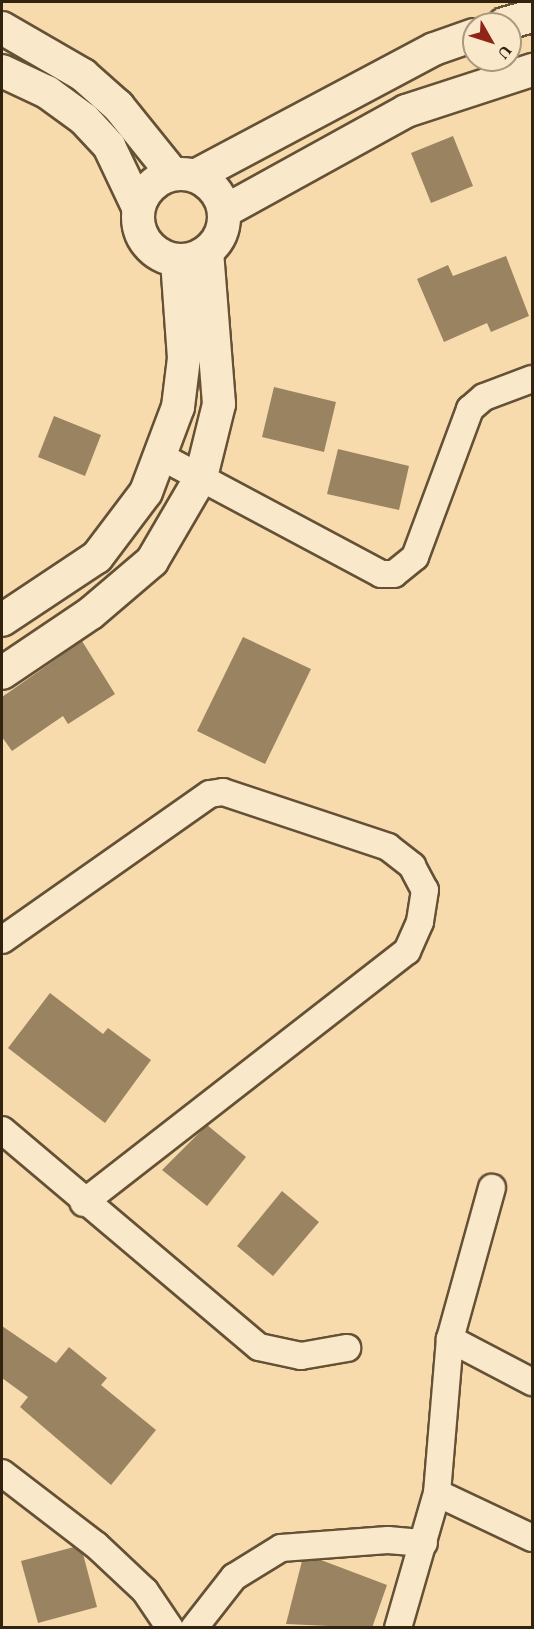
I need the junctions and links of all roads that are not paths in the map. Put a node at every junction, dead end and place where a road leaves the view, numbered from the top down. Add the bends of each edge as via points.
1 (2, 28) edge
2 (462, 39) edge
3 (532, 70) edge
4 (2, 71) edge
5 (387, 73) junction
6 (406, 111) junction
7 (184, 174) junction
8 (138, 207) junction
9 (225, 211) junction
10 (207, 253) junction
11 (177, 261) junction
12 (532, 379) edge
13 (162, 457) junction
14 (201, 477) junction
15 (2, 620) edge
16 (2, 673) edge
17 (2, 940) edge
18 (2, 1130) edge
19 (492, 1188) dead end
20 (83, 1203) junction
21 (450, 1339) junction
22 (347, 1348) dead end
23 (532, 1382) edge
24 (2, 1473) edge
25 (437, 1493) junction
26 (532, 1538) edge
27 (424, 1543) junction
28 (170, 1628) edge
29 (194, 1628) edge
30 (398, 1628) edge

1 - 7 street via 83,75
2 - 5 street
3 - 6 street
4 - 8 street via 47,92 84,119 109,146
5 - 6 street
5 - 7 street
6 - 9 street
7 - 8 street via 150,185
7 - 9 street via 216,189
8 - 11 street via 139,232 154,253
9 - 10 street via 222,234
10 - 11 street
10 - 14 street via 219,404
11 - 13 street via 184,358 178,406
12 - 14 street via 484,397 470,410 415,557 394,574 381,573
13 - 14 street
13 - 15 street via 115,540
14 - 16 street via 153,561 91,613
17 - 20 street via 210,794 223,792 388,847 412,866 424,890 420,922 407,951
18 - 20 street
19 - 21 street
20 - 22 street via 259,1347 301,1356
21 - 23 street
21 - 25 street
24 - 28 street via 96,1545 145,1591
25 - 26 street
25 - 27 street
27 - 29 street via 281,1548 234,1576
27 - 30 street

